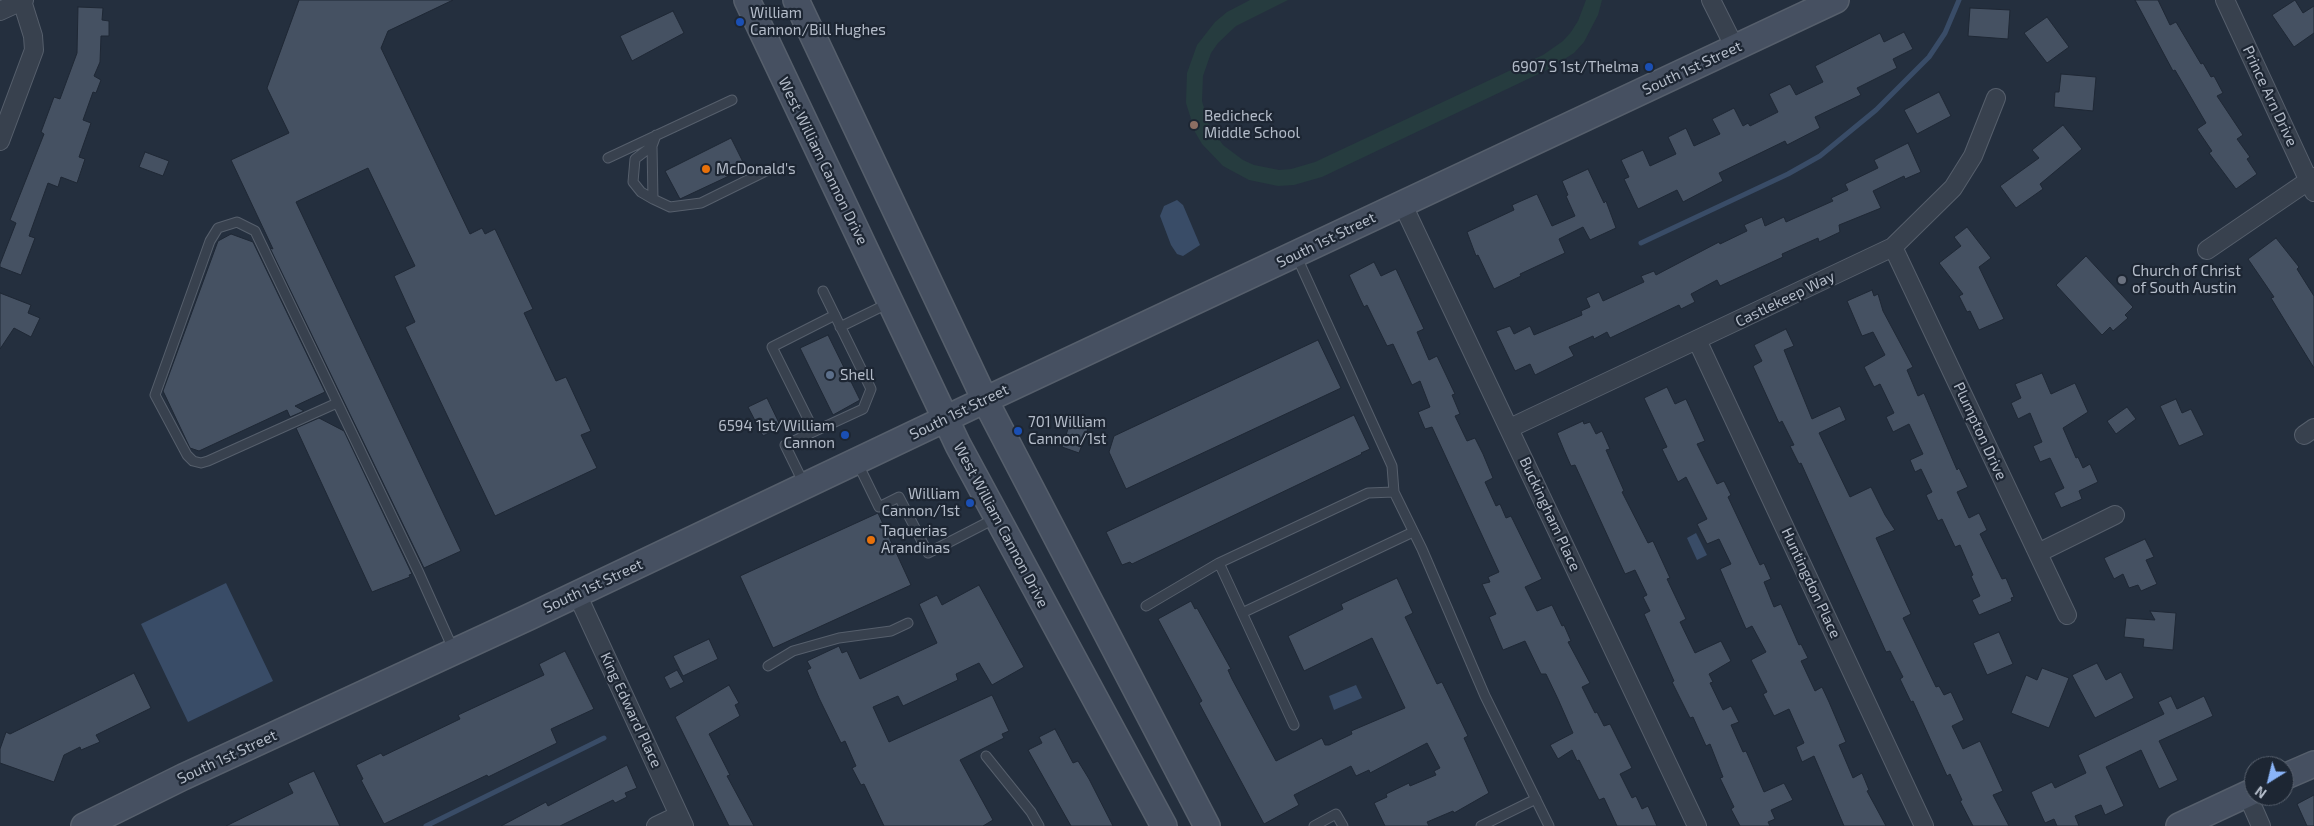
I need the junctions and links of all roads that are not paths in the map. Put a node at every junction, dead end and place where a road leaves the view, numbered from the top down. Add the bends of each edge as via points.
1 (747, 0) edge
2 (796, 0) edge
3 (1711, 0) edge
4 (1836, 0) edge
5 (2225, 0) edge
6 (23, 1) edge
7 (0, 11) edge
8 (1735, 48) junction
9 (1996, 98) dead end
10 (732, 100) dead end
11 (656, 135) junction
12 (0, 141) edge
13 (652, 146) junction
14 (608, 158) dead end
15 (766, 171) dead end
16 (2312, 183) edge
17 (654, 199) junction
18 (1402, 203) junction
19 (1893, 247) junction
20 (2207, 250) dead end
21 (1296, 255) junction
22 (823, 291) dead end
23 (890, 302) junction
24 (834, 315) junction
25 (840, 327) junction
26 (1698, 340) junction
27 (984, 400) junction
28 (337, 403) junction
29 (946, 419) junction
30 (1510, 428) junction
31 (814, 431) junction
32 (857, 462) junction
33 (805, 486) junction
34 (1394, 492) junction
35 (2115, 516) dead end
36 (996, 518) junction
37 (1413, 532) junction
38 (2038, 554) junction
39 (1219, 562) junction
40 (577, 594) junction
41 (1146, 606) dead end
42 (1242, 613) junction
43 (2066, 616) dead end
44 (908, 624) dead end
45 (454, 651) junction
46 (768, 666) dead end
47 (1294, 725) dead end
48 (986, 756) dead end
49 (2314, 764) edge
50 (2294, 773) edge
51 (2244, 796) edge
52 (1536, 799) junction
53 (2254, 806) edge
54 (682, 821) edge
55 (84, 826) edge
56 (656, 826) edge
57 (1039, 826) edge
58 (1164, 826) edge
59 (1207, 826) edge
60 (1314, 826) edge
61 (1343, 826) edge
62 (1481, 826) edge
63 (1549, 826) edge
64 (1697, 826) edge
65 (1924, 826) edge
66 (2179, 826) edge
67 (2261, 826) edge

1 - 23 main road, West William Cannon Drive
2 - 27 main road
3 - 8 street
4 - 8 main road, South 1st Street
5 - 16 street, Prince Arn Drive
6 - 7 street
6 - 12 street via 34,36 34,50
8 - 18 main road, South 1st Street
9 - 19 street, Castlekeep Way via 1972,156 1954,188
10 - 11 lane
11 - 13 lane
11 - 14 lane
13 - 17 lane
13 - 17 lane via 635,159 633,182 641,192
15 - 17 lane via 701,203 670,207
16 - 20 street
18 - 21 main road, South 1st Street
18 - 30 street, Buckingham Place
19 - 26 street, Castlekeep Way
19 - 38 street, Plumpton Drive
21 - 27 main road, South 1st Street
21 - 34 lane via 1392,466
22 - 24 lane
23 - 25 lane
23 - 29 main road, West William Cannon Drive
24 - 25 lane
24 - 31 lane via 772,347
25 - 31 lane via 870,389 863,409
26 - 30 street, Castlekeep Way
26 - 65 street, Huntingdon Place
27 - 29 main road, South 1st Street
27 - 59 main road
28 - 28 lane via 255,231 237,222 218,228 210,240 155,395 187,456 201,463 208,461
28 - 45 lane
29 - 32 main road, South 1st Street
29 - 36 main road, West William Cannon Drive
30 - 64 street, Buckingham Place
31 - 33 lane via 785,445
32 - 33 main road, South 1st Street
32 - 36 lane via 879,506 899,497 928,553
33 - 40 main road, South 1st Street
34 - 37 lane
34 - 39 lane via 1368,493
35 - 38 street
36 - 58 main road, West William Cannon Drive
37 - 42 lane
37 - 52 lane via 1485,696
38 - 43 street, Plumpton Drive
39 - 41 lane
39 - 42 lane
40 - 45 main road, South 1st Street
40 - 54 street, King Edward Place
42 - 47 lane
44 - 46 lane via 793,651
45 - 55 main road, South 1st Street
48 - 57 lane via 1032,812
49 - 50 main road
51 - 66 main road
52 - 62 lane
52 - 63 lane
53 - 67 street
54 - 56 street
60 - 61 lane via 1336,814

